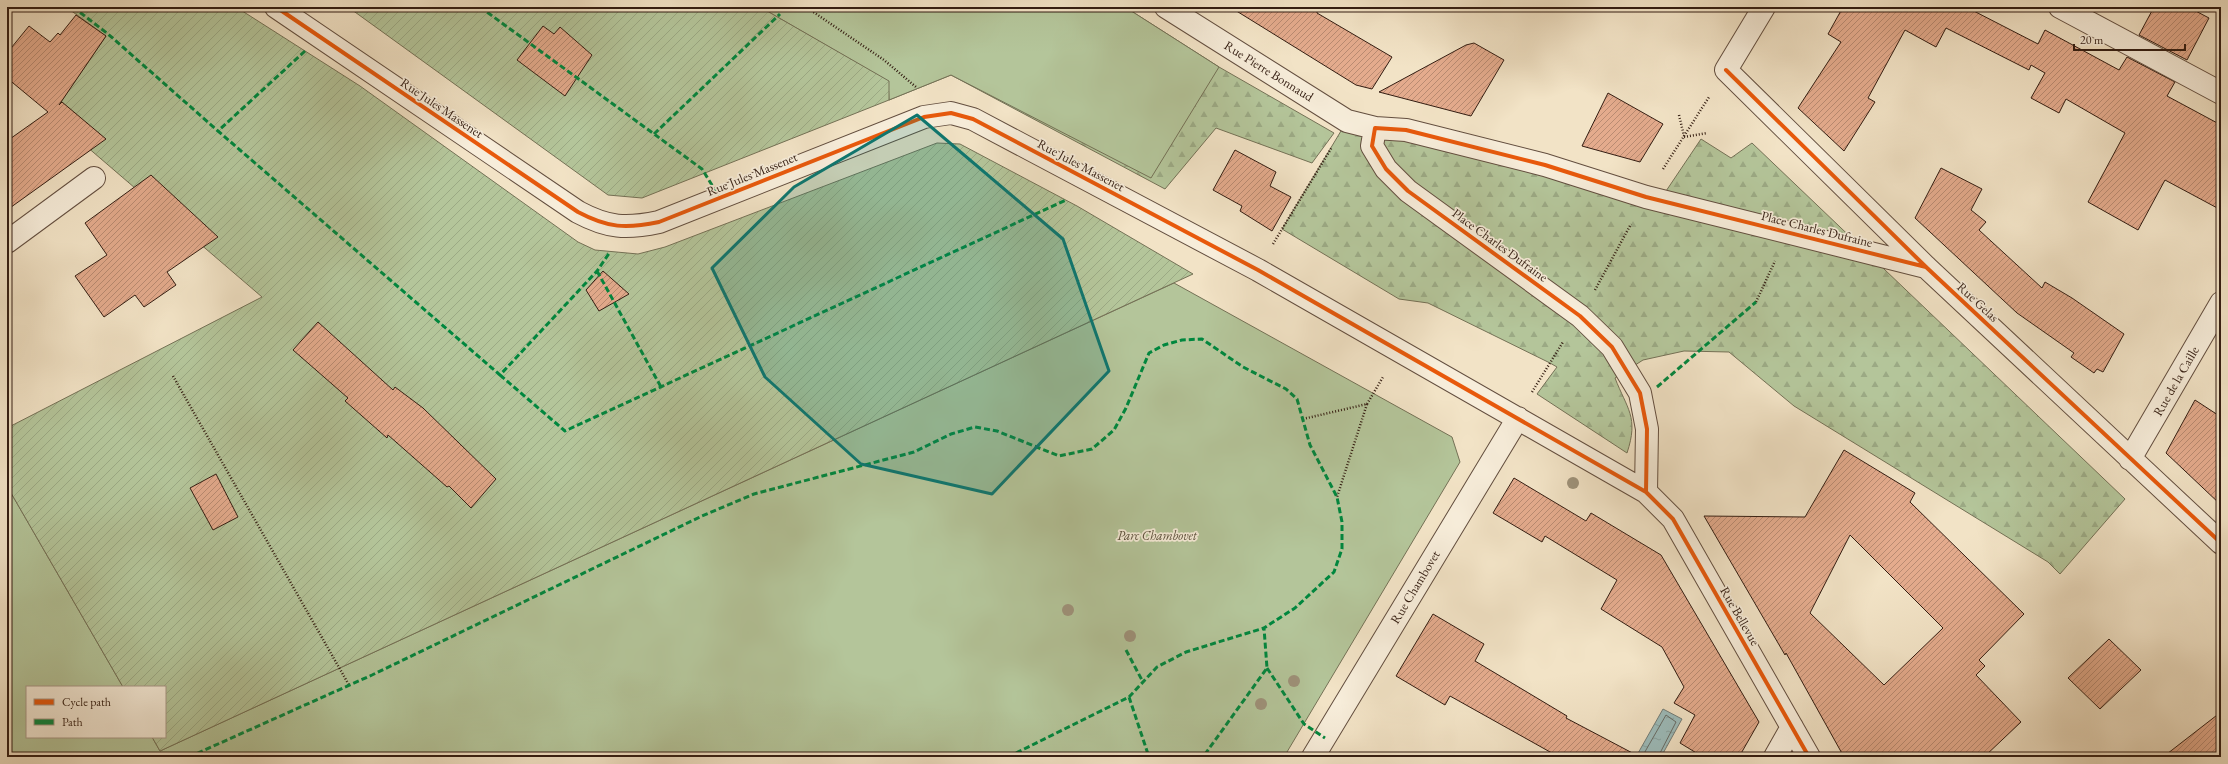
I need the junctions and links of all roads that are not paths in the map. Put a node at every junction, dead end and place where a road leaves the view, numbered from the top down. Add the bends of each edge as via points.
1 (276, 7) edge
2 (1166, 7) edge
3 (1764, 7) edge
4 (2060, 7) edge
5 (2221, 93) edge
6 (1375, 128) junction
7 (94, 178) dead end
8 (7, 242) edge
9 (1926, 267) junction
10 (2221, 303) edge
11 (1518, 418) junction
12 (2130, 459) junction
13 (1646, 492) junction
14 (2221, 543) edge
15 (1792, 727) junction
16 (1313, 757) edge
17 (1775, 757) edge
18 (1809, 757) edge

1 - 11 street, Rue Jules Massenet via 578,212 598,223 618,227 639,227 659,222 924,117 951,113 973,119 1258,270
2 - 6 street, Rue Pierre Bonnaud via 1347,121
3 - 9 street, Rue Gelas via 1726,70
4 - 5 street
6 - 9 street, Place Charles Dufraine via 1406,130 1506,155 1646,197
6 - 13 street, Place Charles Dufraine via 1372,146 1386,169 1408,191 1580,316 1612,348 1640,393 1647,429
7 - 8 street
9 - 12 street, Rue Gelas
10 - 12 street, Rue de la Caille
11 - 13 street
11 - 16 street, Rue Chambovet
12 - 14 street, Rue Gelas
13 - 15 street, Rue Bellevue via 1674,519
15 - 17 street
15 - 18 street, Rue Bellevue

